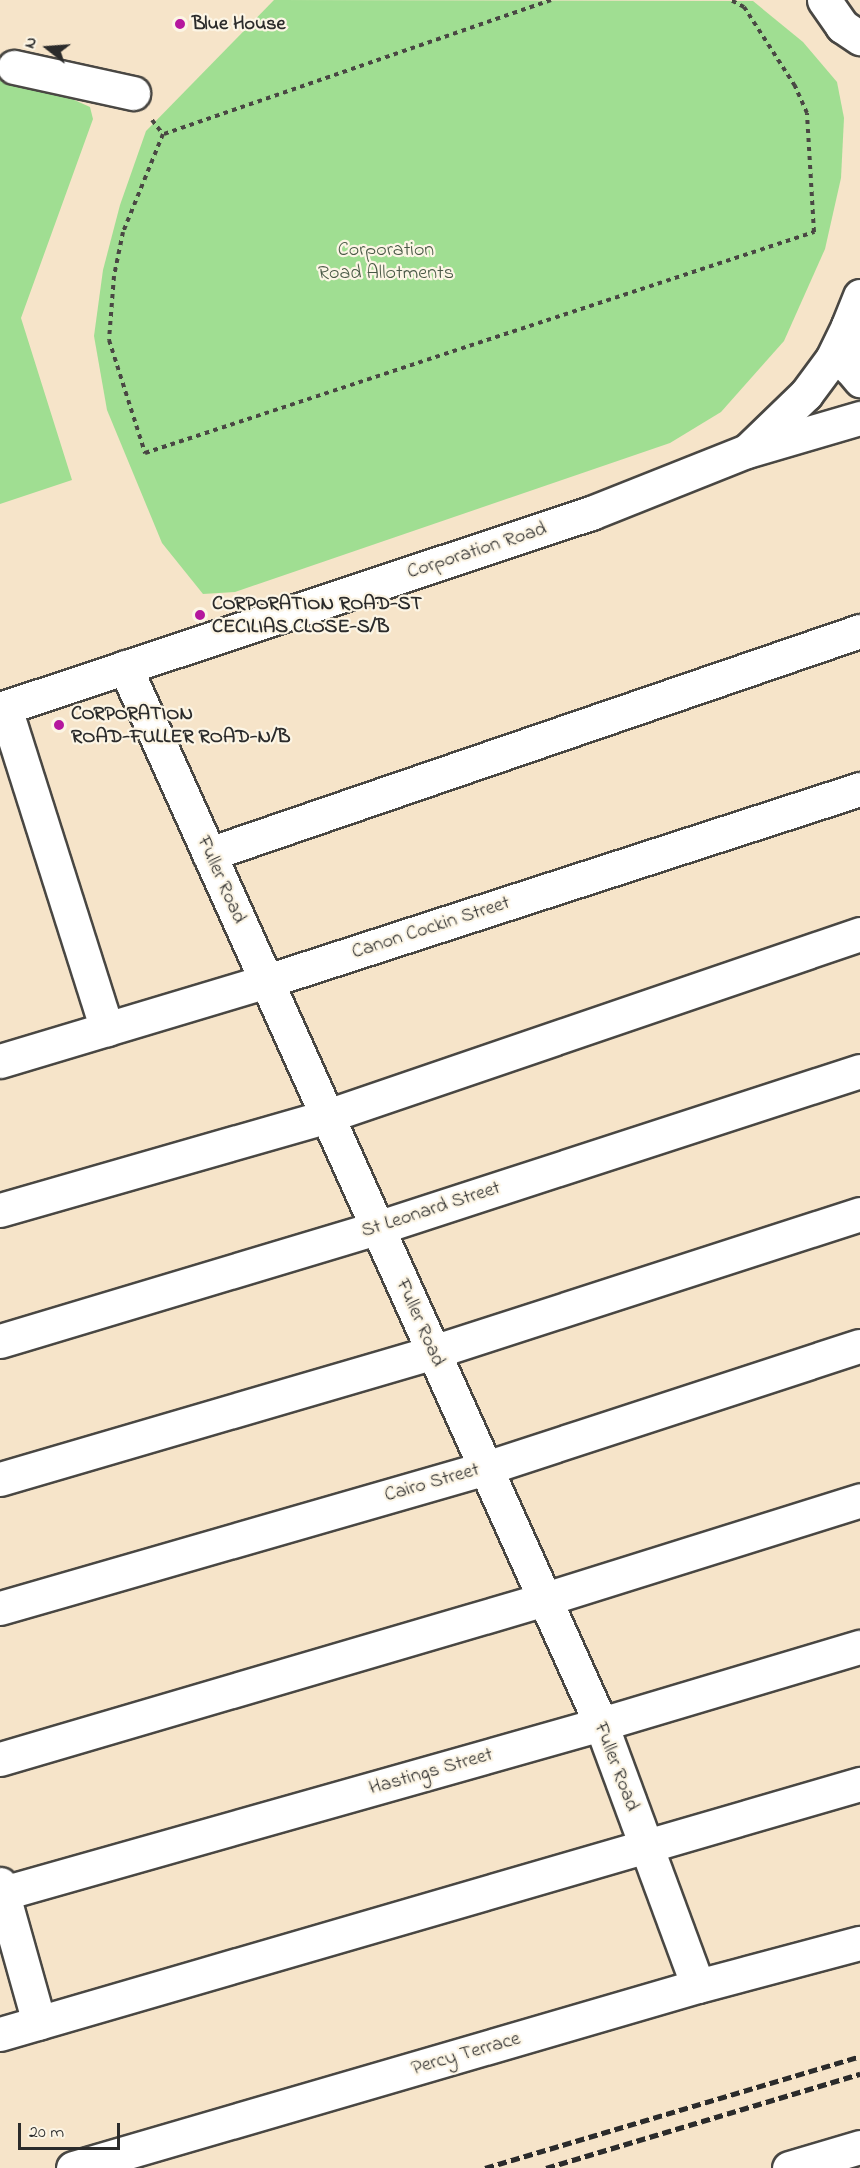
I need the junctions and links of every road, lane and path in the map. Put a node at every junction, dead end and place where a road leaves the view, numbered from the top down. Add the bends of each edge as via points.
1 (551, 0) edge
2 (731, 0) edge
3 (824, 0) edge
4 (857, 41) edge
5 (14, 68) dead end
6 (133, 93) dead end
7 (856, 308) edge
8 (860, 380) edge
9 (860, 418) edge
10 (747, 452) junction
11 (860, 631) edge
12 (125, 667) junction
13 (2, 708) edge
14 (860, 789) edge
15 (209, 854) junction
16 (860, 934) edge
17 (267, 981) junction
18 (107, 1029) junction
19 (0, 1061) edge
20 (860, 1071) edge
21 (327, 1116) junction
22 (0, 1210) edge
23 (860, 1214) edge
24 (377, 1228) junction
25 (0, 1341) edge
26 (860, 1346) edge
27 (433, 1352) junction
28 (486, 1468) junction
29 (0, 1479) edge
30 (860, 1500) edge
31 (544, 1599) junction
32 (0, 1608) edge
33 (860, 1647) edge
34 (601, 1724) junction
35 (0, 1759) edge
36 (860, 1784) edge
37 (646, 1847) junction
38 (1, 1890) edge
39 (860, 1943) edge
40 (698, 1986) junction
41 (39, 2023) junction
42 (0, 2034) edge
43 (860, 2146) edge
44 (73, 2168) edge
45 (789, 2168) edge

1 - 2 path via 163,134 123,232 114,276 109,340 145,453 814,232 807,113 795,86 744,8
3 - 4 main road
5 - 6 main road
7 - 8 main road, Corporation Road via 845,347 850,368
7 - 10 main road, Corporation Road via 832,359 806,394
9 - 10 main road, Corporation Road
10 - 12 main road, Corporation Road via 591,513
11 - 15 main road
12 - 13 main road, Corporation Road
12 - 15 main road, Fuller Road
13 - 18 main road
14 - 17 main road, Canon Cockin Street
15 - 17 main road, Fuller Road
16 - 21 main road
17 - 18 main road, Canon Cockin Street
17 - 21 main road, Fuller Road
18 - 19 main road, Canon Cockin Street
20 - 24 main road, St Leonard Street
21 - 22 main road
21 - 24 main road, Fuller Road
23 - 27 main road
24 - 25 main road, St Leonard Street
24 - 27 main road, Fuller Road
26 - 28 main road, Cairo Street
27 - 28 main road, Fuller Road
27 - 29 main road
28 - 31 main road, Fuller Road
28 - 32 main road, Cairo Street
30 - 31 main road
31 - 34 main road, Fuller Road
31 - 35 main road
33 - 34 main road, Hastings Street
34 - 37 main road, Fuller Road
34 - 38 main road, Hastings Street
36 - 37 main road
37 - 40 main road, Fuller Road
37 - 41 main road
38 - 41 main road
39 - 40 main road, Percy Terrace
40 - 44 main road, Percy Terrace
41 - 42 main road
43 - 45 main road

